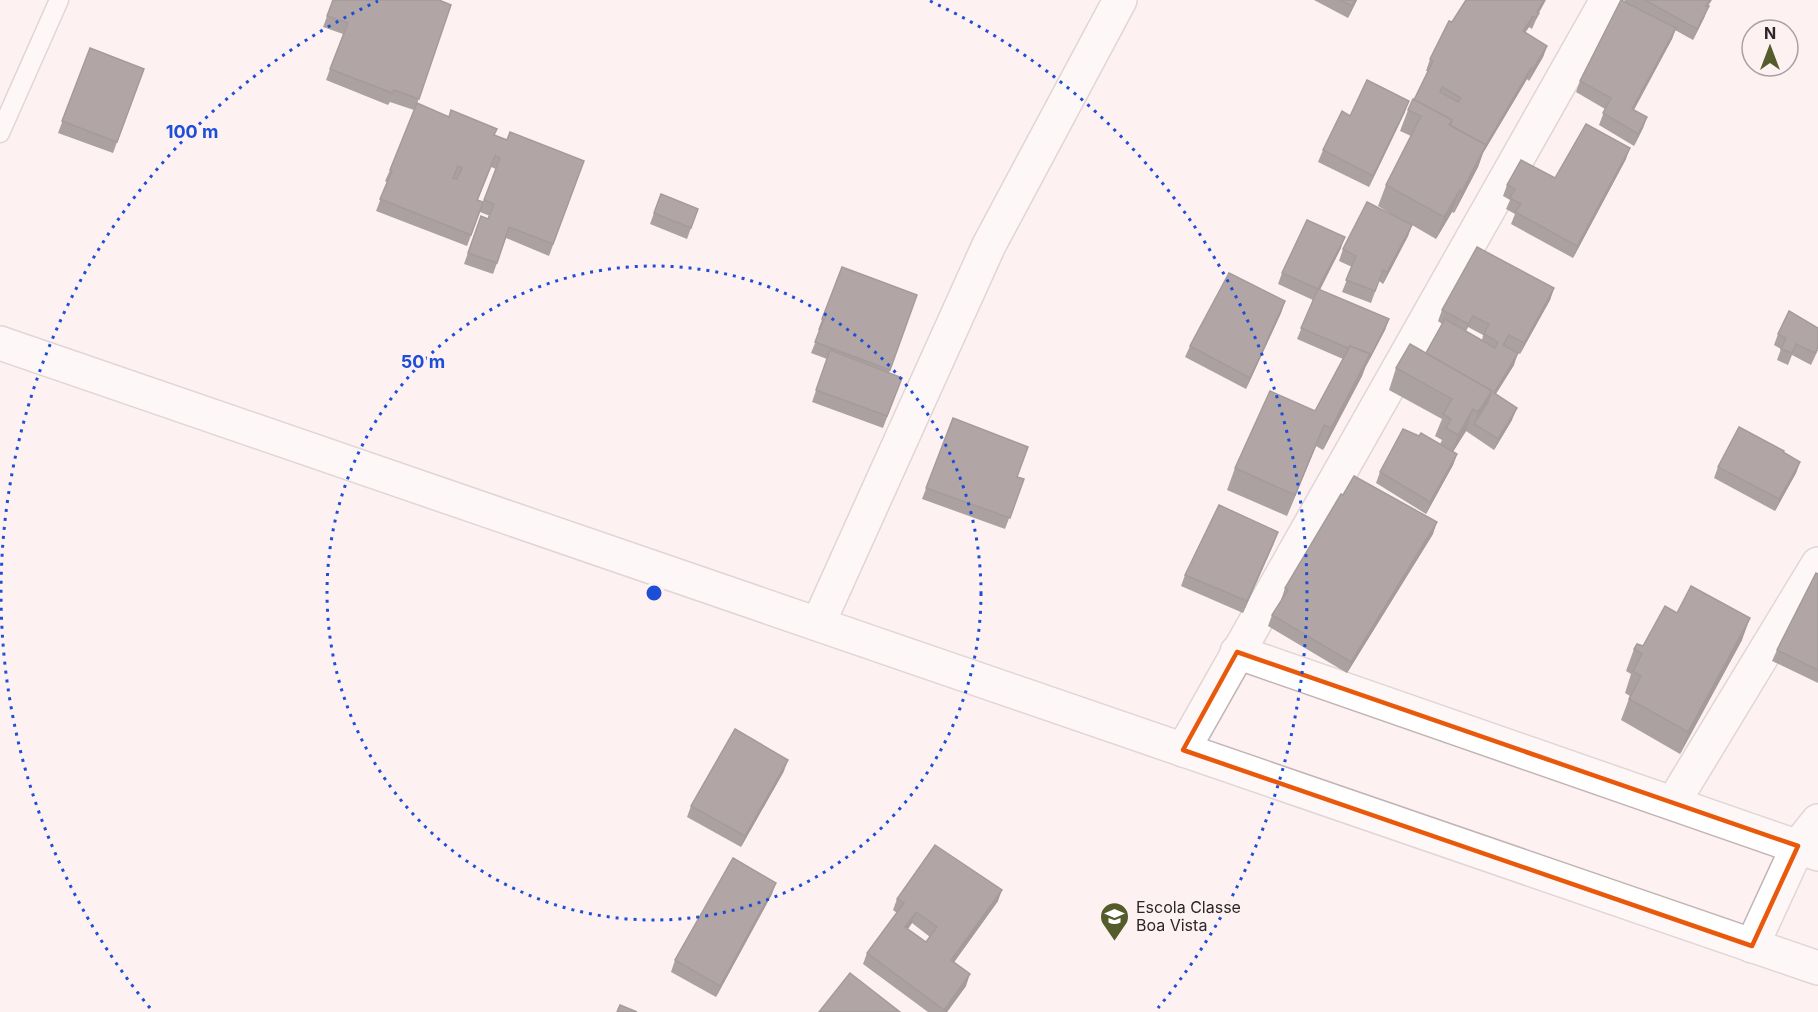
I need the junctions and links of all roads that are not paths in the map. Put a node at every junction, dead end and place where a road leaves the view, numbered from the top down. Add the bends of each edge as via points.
1 (59, 0) edge
2 (1120, 0) edge
3 (1607, 0) edge
4 (0, 132) edge
5 (0, 344) edge
6 (1818, 564) edge
7 (818, 624) junction
8 (1237, 652) junction
9 (1183, 750) junction
10 (1673, 803) junction
11 (1818, 821) edge
12 (1808, 850) edge
13 (1752, 946) junction
14 (1818, 968) edge

1 - 4 lane
2 - 7 street via 989,245
3 - 8 street
5 - 7 street
6 - 10 street
7 - 9 street
8 - 9 street
8 - 10 street
9 - 13 street
10 - 12 street
11 - 12 street
12 - 13 street
13 - 14 street

